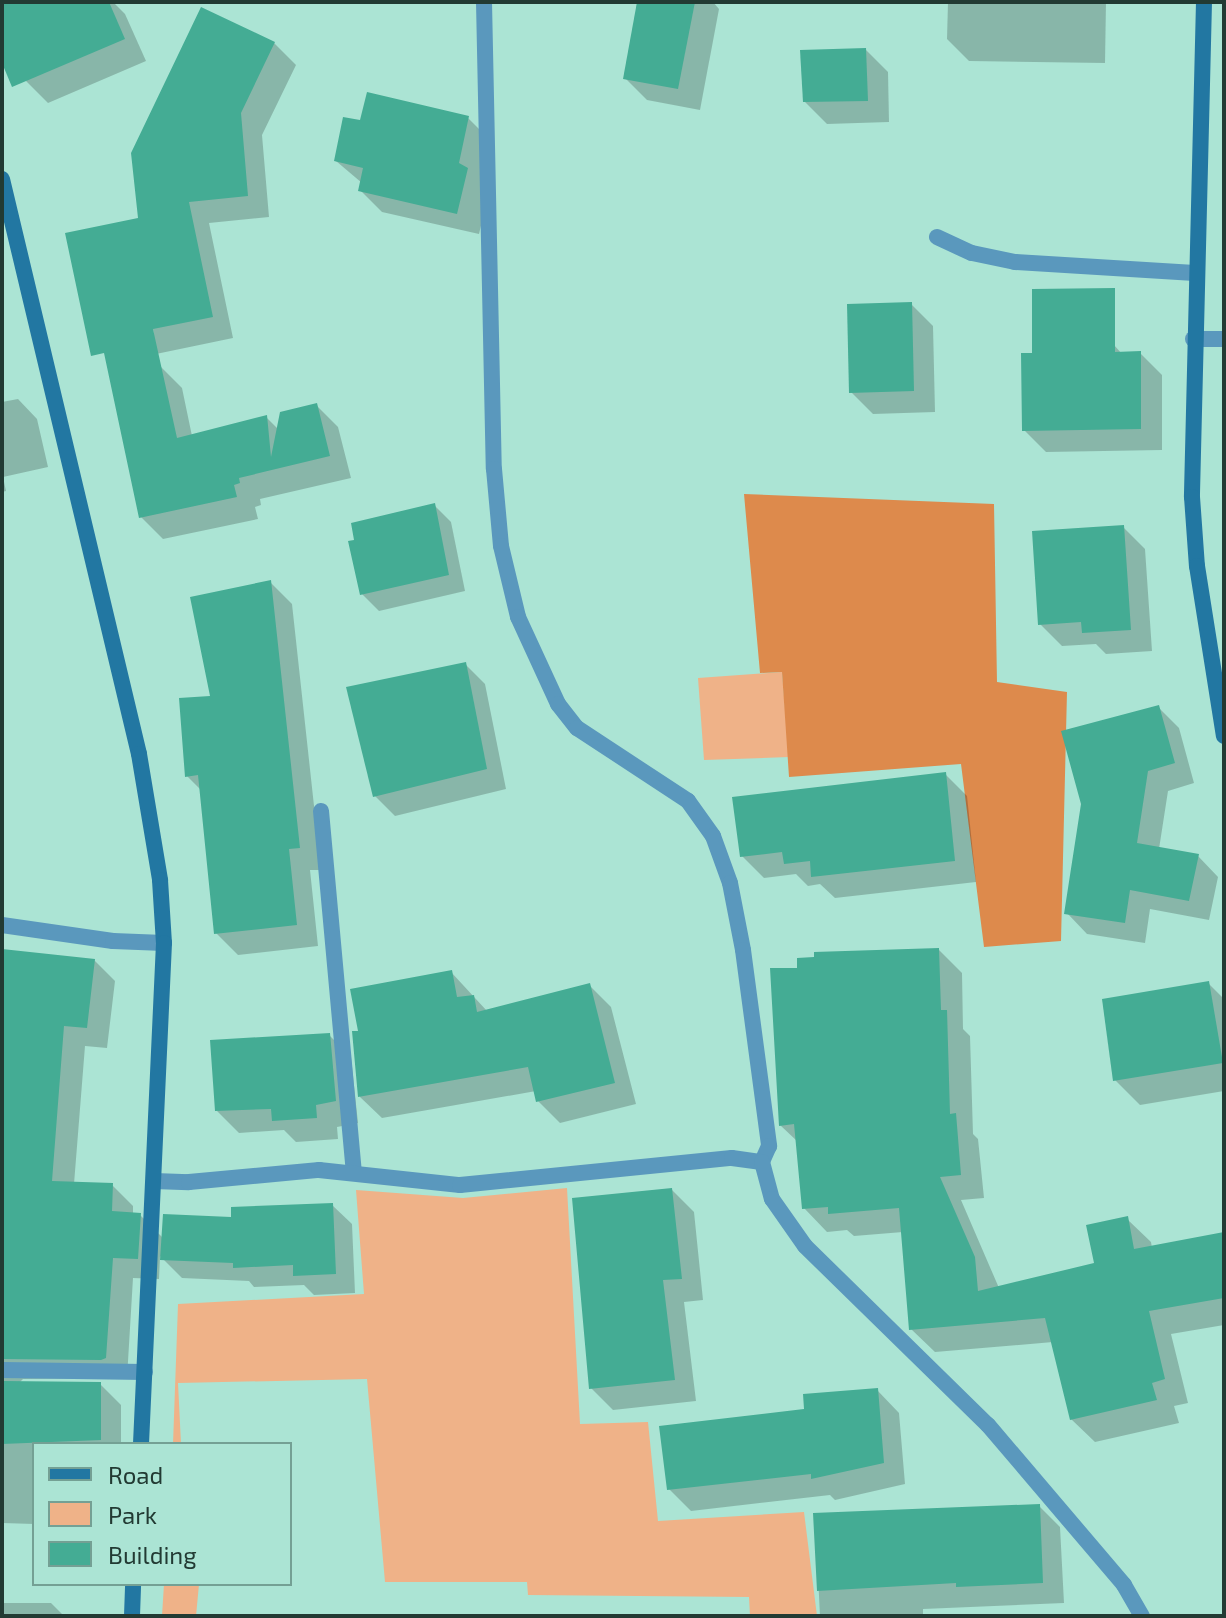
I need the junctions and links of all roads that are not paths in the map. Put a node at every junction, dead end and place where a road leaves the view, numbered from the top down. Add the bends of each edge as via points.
1 (484, 2) edge
2 (1204, 2) edge
3 (2, 179) edge
4 (937, 237) dead end
5 (1195, 273) junction
6 (1193, 339) junction
7 (1224, 339) edge
8 (1224, 736) edge
9 (321, 811) dead end
10 (2, 925) edge
11 (164, 943) junction
12 (762, 1162) junction
13 (354, 1172) junction
14 (154, 1181) junction
15 (2, 1370) edge
16 (145, 1372) junction
17 (141, 1442) edge
18 (133, 1586) edge
19 (132, 1616) edge
20 (1142, 1616) edge

1 - 12 street via 494,469 501,546 518,617 558,704 577,728 688,801 713,836 730,883 743,950 769,1146
2 - 5 street
3 - 11 street via 139,754
4 - 5 street via 972,253 1015,262
5 - 6 street
6 - 7 street
6 - 8 street via 1197,566
9 - 13 street
10 - 11 street
11 - 14 street
12 - 13 street via 732,1158 460,1185
12 - 20 street via 772,1199 805,1246 988,1425 1124,1585
13 - 14 street
14 - 16 street
15 - 16 street
16 - 17 street
18 - 19 street

